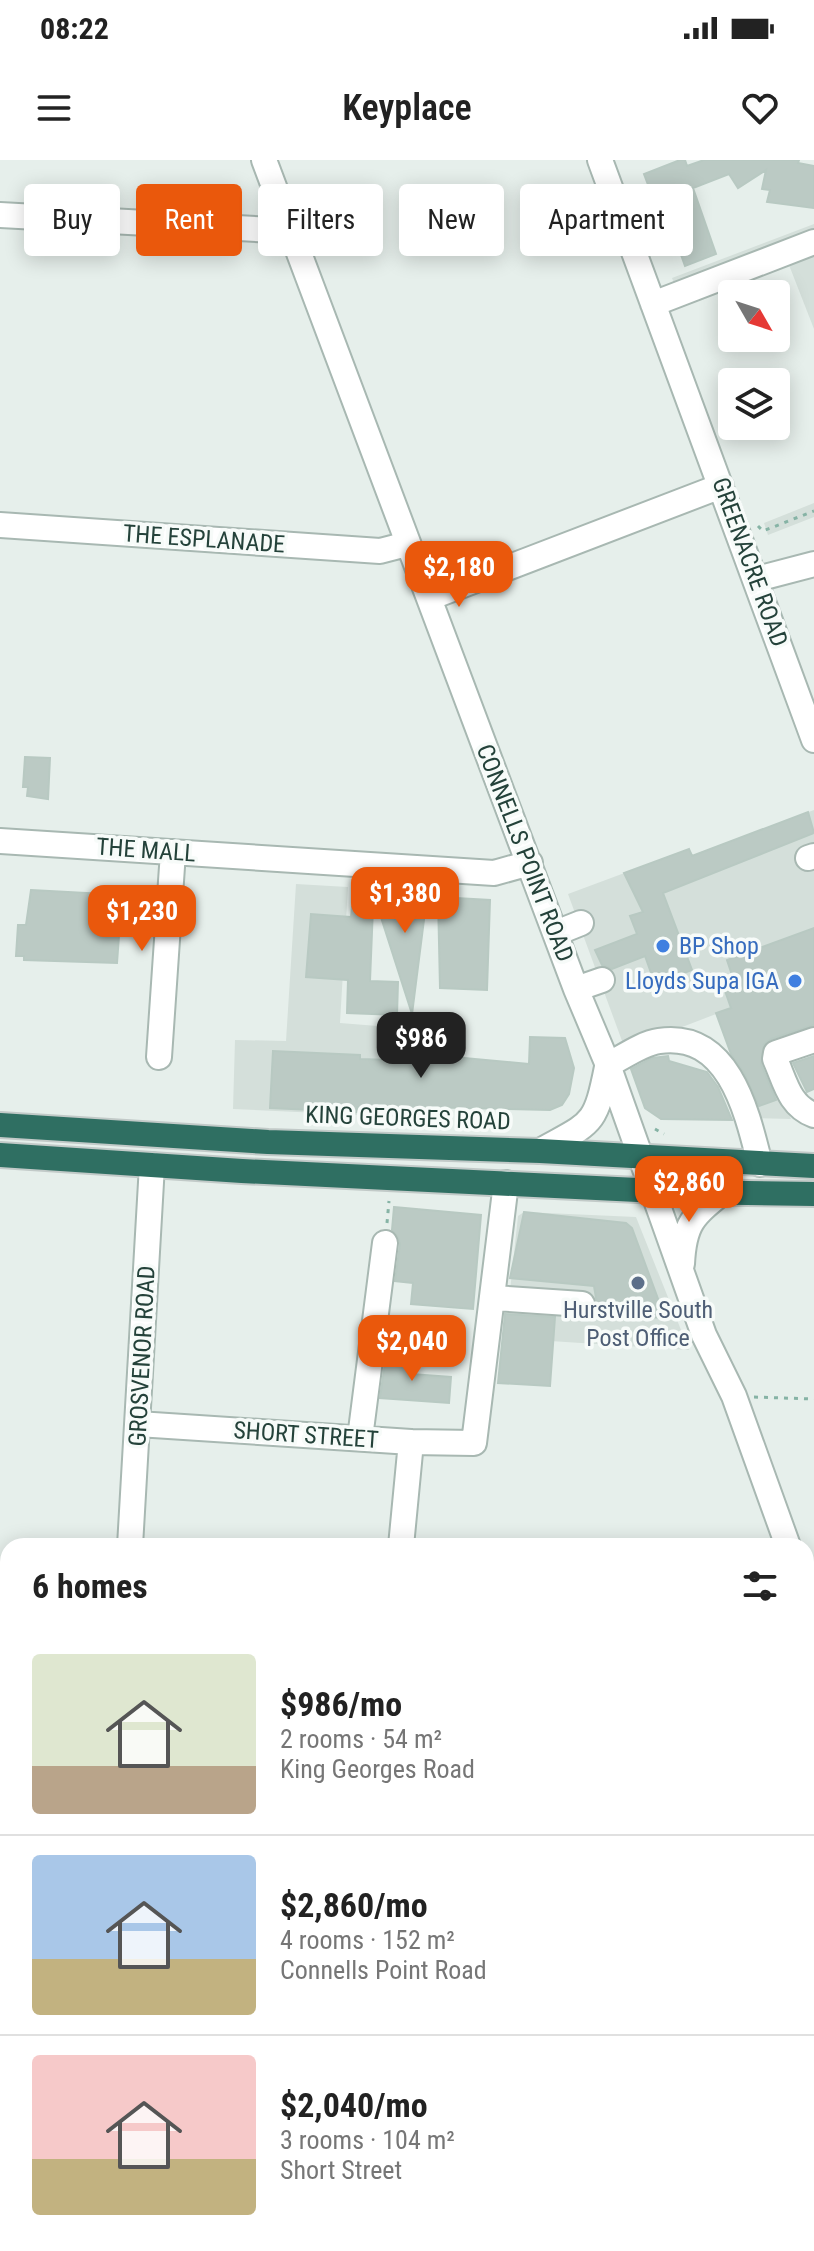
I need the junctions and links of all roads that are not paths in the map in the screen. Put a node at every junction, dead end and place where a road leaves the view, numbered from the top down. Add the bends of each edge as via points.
1 (264, 160) edge
2 (600, 160) edge
3 (273, 184) edge
4 (0, 215) edge
5 (258, 229) edge
6 (814, 242) edge
7 (300, 256) edge
8 (653, 304) junction
9 (721, 486) junction
10 (0, 525) edge
11 (407, 544) junction
12 (814, 564) edge
13 (757, 579) junction
14 (429, 598) junction
15 (814, 740) edge
16 (0, 841) edge
17 (173, 852) junction
18 (530, 863) junction
19 (581, 923) dead end
20 (556, 933) junction
21 (602, 980) dead end
22 (576, 989) junction
23 (814, 1040) edge
24 (159, 1057) dead end
25 (608, 1065) junction
26 (810, 1111) edge
27 (0, 1125) edge
28 (540, 1151) junction
29 (0, 1155) edge
30 (641, 1157) junction
31 (760, 1164) junction
32 (152, 1165) junction
33 (814, 1166) edge
34 (506, 1183) junction
35 (653, 1191) junction
36 (724, 1191) junction
37 (807, 1196) edge
38 (385, 1243) dead end
39 (682, 1271) junction
40 (494, 1298) junction
41 (582, 1304) dead end
42 (138, 1424) junction
43 (360, 1438) junction
44 (411, 1442) junction
45 (131, 1538) edge
46 (402, 1538) edge
47 (785, 1538) edge

1 - 3 street, CONNELLS POINT ROAD
2 - 8 street, GREENACRE ROAD
4 - 5 street
6 - 8 street
7 - 11 street, CONNELLS POINT ROAD
8 - 9 street, GREENACRE ROAD
9 - 13 street, GREENACRE ROAD
9 - 14 street
10 - 11 street, THE ESPLANADE via 380,551
11 - 14 street, CONNELLS POINT ROAD
12 - 13 street
13 - 15 street, GREENACRE ROAD
14 - 18 street, CONNELLS POINT ROAD
16 - 17 street, THE MALL
17 - 18 street, THE MALL via 494,873
17 - 24 street
18 - 20 street, CONNELLS POINT ROAD
19 - 20 street
20 - 22 street, CONNELLS POINT ROAD
21 - 22 street
22 - 25 street, CONNELLS POINT ROAD
23 - 26 street via 776,1053 775,1059 794,1103
25 - 28 street via 598,1110 582,1128
25 - 30 street, CONNELLS POINT ROAD
25 - 31 street via 658,1041 694,1043 714,1056 736,1086
27 - 28 highway, KING GEORGES ROAD via 331,1145
28 - 30 highway, KING GEORGES ROAD
29 - 32 highway
30 - 31 highway, KING GEORGES ROAD
30 - 35 street, CONNELLS POINT ROAD
31 - 33 highway, KING GEORGES ROAD
32 - 34 highway
32 - 42 street, GROSVENOR ROAD
34 - 35 highway
34 - 40 street
35 - 36 highway
35 - 39 street, CONNELLS POINT ROAD
36 - 37 highway
36 - 39 street via 692,1218 683,1241
38 - 43 street
39 - 47 street, CONNELLS POINT ROAD
40 - 41 street
40 - 44 street, SHORT STREET via 474,1443
42 - 43 street, SHORT STREET
42 - 45 street, GROSVENOR ROAD
43 - 44 street, SHORT STREET
44 - 46 street

